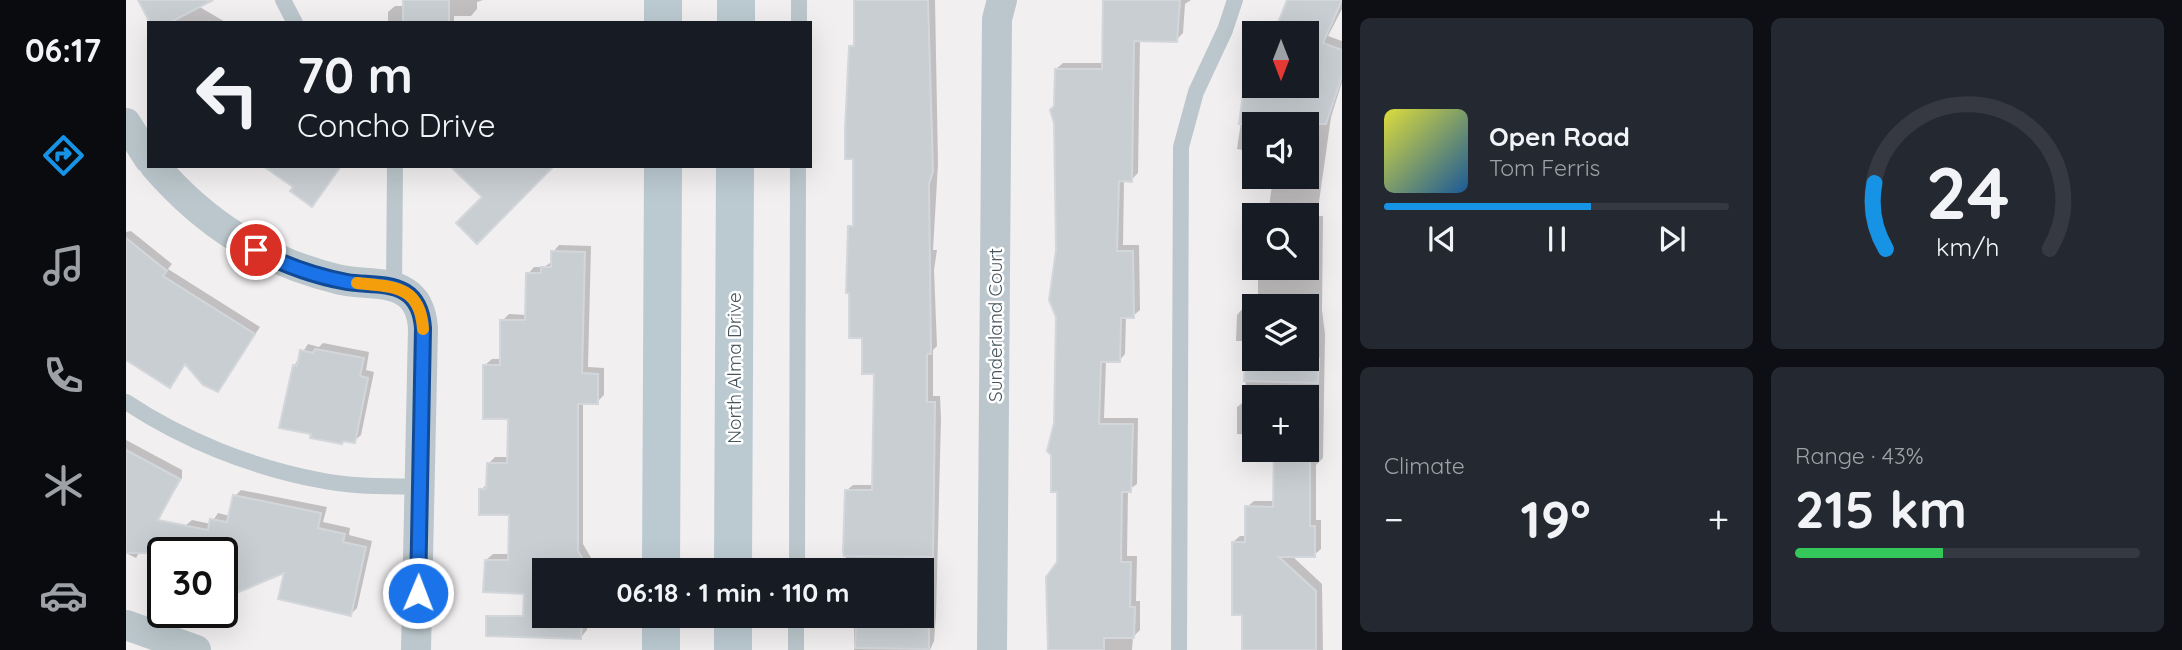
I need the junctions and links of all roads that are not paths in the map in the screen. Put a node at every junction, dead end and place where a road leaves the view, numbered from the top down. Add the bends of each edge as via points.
1 (283, 0) edge
2 (663, 0) edge
3 (736, 0) edge
4 (799, 0) edge
5 (1002, 0) edge
6 (1235, 0) edge
7 (294, 21) edge
8 (663, 21) edge
9 (736, 21) edge
10 (799, 21) edge
11 (126, 123) edge
12 (147, 156) edge
13 (157, 168) edge
14 (395, 168) edge
15 (663, 168) edge
16 (735, 168) edge
17 (798, 168) edge
18 (394, 286) junction
19 (126, 402) edge
20 (421, 486) junction
21 (661, 558) edge
22 (733, 558) edge
23 (797, 558) edge
24 (126, 625) edge
25 (661, 628) edge
26 (733, 628) edge
27 (796, 628) edge
28 (196, 650) edge
29 (416, 650) edge
30 (661, 650) edge
31 (733, 650) edge
32 (796, 650) edge
33 (992, 650) edge
34 (1179, 650) edge

1 - 7 lane
2 - 8 main road
3 - 9 main road
4 - 10 lane
5 - 33 street, Sunderland Court via 997,19
6 - 34 lane via 1196,92 1181,147
11 - 12 street
13 - 18 street via 211,222 271,258 346,282
14 - 18 lane
15 - 21 main road
16 - 22 main road, North Alma Drive
17 - 23 lane
18 - 20 street via 416,302 422,315
19 - 20 lane via 153,420 234,457 319,480
20 - 29 street
24 - 28 street
25 - 30 main road
26 - 31 main road
27 - 32 lane

